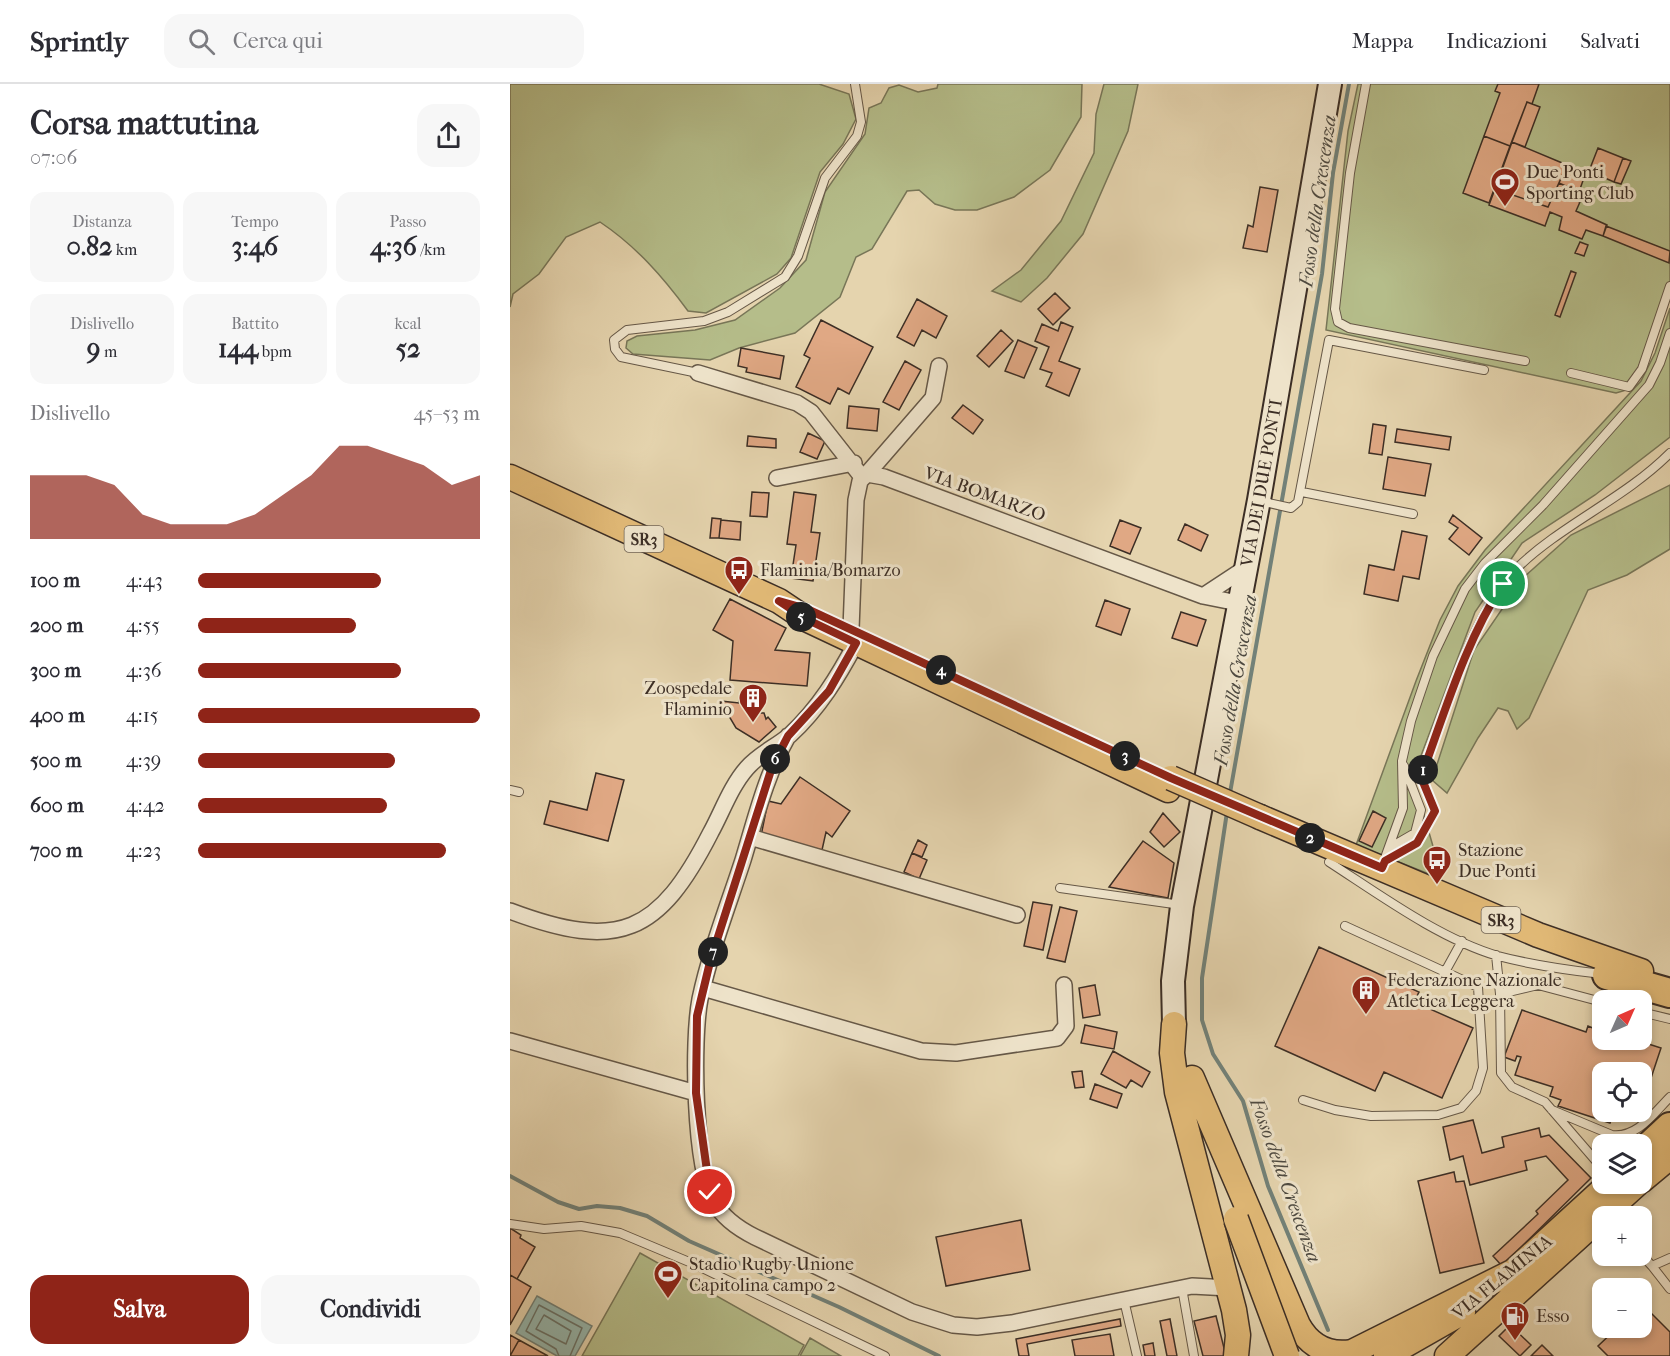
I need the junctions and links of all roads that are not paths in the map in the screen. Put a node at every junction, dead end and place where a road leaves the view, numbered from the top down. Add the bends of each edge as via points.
1 (855, 84) edge
2 (1330, 84) edge
3 (1366, 84) edge
4 (1670, 286) edge
5 (1670, 333) edge
6 (1525, 361) dead end
7 (939, 366) dead end
8 (1484, 370) dead end
9 (698, 373) joint
10 (1571, 373) dead end
11 (1670, 453) edge
12 (854, 463) junction
13 (865, 475) junction
14 (510, 477) edge
15 (777, 478) dead end
16 (1302, 492) junction
17 (1264, 502) junction
18 (1413, 514) dead end
19 (1244, 569) junction
20 (1203, 596) junction
21 (1238, 603) junction
22 (853, 636) junction
23 (788, 736) junction
24 (1402, 761) junction
25 (510, 790) edge
26 (519, 792) dead end
27 (1258, 823) junction
28 (750, 837) junction
29 (1385, 859) junction
30 (1329, 862) junction
31 (1060, 888) dead end
32 (1182, 906) junction
33 (510, 911) edge
34 (1017, 915) dead end
35 (1345, 926) dead end
36 (1462, 941) junction
37 (1496, 955) junction
38 (1446, 970) junction
39 (1670, 980) edge
40 (1065, 985) dead end
41 (703, 988) junction
42 (1604, 988) edge
43 (1670, 993) edge
44 (1500, 994) junction
45 (1652, 1015) edge
46 (1670, 1019) edge
47 (1174, 1024) junction
48 (510, 1041) edge
49 (1192, 1078) junction
50 (696, 1093) junction
51 (1670, 1097) edge
52 (1303, 1100) dead end
53 (1551, 1109) junction
54 (1670, 1127) edge
55 (1652, 1144) edge
56 (1592, 1156) edge
57 (1670, 1157) edge
58 (1652, 1172) edge
59 (1598, 1194) edge
60 (1626, 1194) edge
61 (1614, 1206) edge
62 (510, 1224) edge
63 (1592, 1226) edge
64 (1670, 1258) edge
65 (1652, 1266) joint
66 (1516, 1270) junction
67 (1182, 1288) junction
68 (1229, 1288) junction
69 (1670, 1289) edge
70 (1124, 1300) junction
71 (1298, 1324) junction
72 (1451, 1355) edge
73 (885, 1356) edge
74 (1137, 1356) edge
75 (1194, 1356) edge
76 (1236, 1356) edge
77 (1287, 1356) edge
78 (1386, 1356) edge

1 - 9 lane via 861,122 857,136 825,178 798,256 784,277 729,312 704,321 627,330 614,340 621,357
2 - 17 street, VIA DEI DUE PONTI
3 - 6 lane via 1350,173 1335,309 1338,322 1349,328
4 - 10 lane via 1642,369 1629,387
5 - 24 lane via 1649,385 1465,589 1433,656
7 - 13 street via 933,398
8 - 16 lane via 1329,340
9 - 12 street via 797,402 811,412
11 - 29 lane via 1618,496 1545,545 1503,584 1486,609 1466,656 1421,777 1435,811 1417,843
12 - 13 street
12 - 15 street
13 - 20 street, VIA BOMARZO via 884,477
13 - 22 street via 856,500
14 - 22 main road, SR3 via 779,601 799,606
16 - 17 lane via 1291,508
16 - 18 lane
17 - 19 street, VIA DEI DUE PONTI
19 - 20 street
19 - 21 street, VIA DEI DUE PONTI
20 - 21 street, VIA BOMARZO
21 - 32 street, VIA DEI DUE PONTI
22 - 23 street via 829,691
22 - 27 main road, SR3, bridge
23 - 28 street via 768,775
23 - 33 street via 747,769 678,890 648,918 624,927 585,931
24 - 29 lane via 1403,808
24 - 29 lane via 1421,810 1415,833
25 - 26 lane
27 - 29 main road, SR3
27 - 30 main road, SR3
28 - 34 street
28 - 41 street
29 - 39 main road, SR3 via 1538,935
30 - 36 lane
30 - 42 main road, SR3
31 - 32 lane
32 - 47 street, VIA DEI DUE PONTI via 1173,981
35 - 38 lane
36 - 37 lane
36 - 38 lane
37 - 42 lane via 1559,969
37 - 44 lane
38 - 52 lane via 1478,987 1483,1068 1468,1103 1451,1113 1371,1116
40 - 41 street via 1066,1026 1057,1038 939,1054 897,1046
41 - 50 street via 696,1031
42 - 43 highway, SR3
42 - 44 lane via 1538,985
44 - 53 lane via 1501,1073 1512,1087 1537,1096
45 - 46 lane
47 - 49 main road
47 - 68 main road via 1172,1053 1177,1092
48 - 50 street
49 - 71 main road
49 - 77 main road, bridge via 1236,1219
50 - 70 street via 710,1192 727,1218 755,1237 921,1316 952,1325 1012,1323
51 - 53 lane via 1634,1132 1622,1136
53 - 56 lane
54 - 55 highway
57 - 58 main road
59 - 66 main road, VIA FLAMINIA
60 - 61 main road, VIA FLAMINIA
62 - 73 lane via 544,1229 593,1227 620,1233 694,1263
63 - 72 main road, VIA FLAMINIA
64 - 65 lane
65 - 69 lane
66 - 71 main road via 1352,1352 1334,1354 1318,1348
66 - 78 main road, VIA FLAMINIA via 1461,1314
67 - 68 street
67 - 70 street
67 - 75 lane
68 - 71 main road via 1269,1304
68 - 76 main road via 1237,1323
70 - 74 lane

